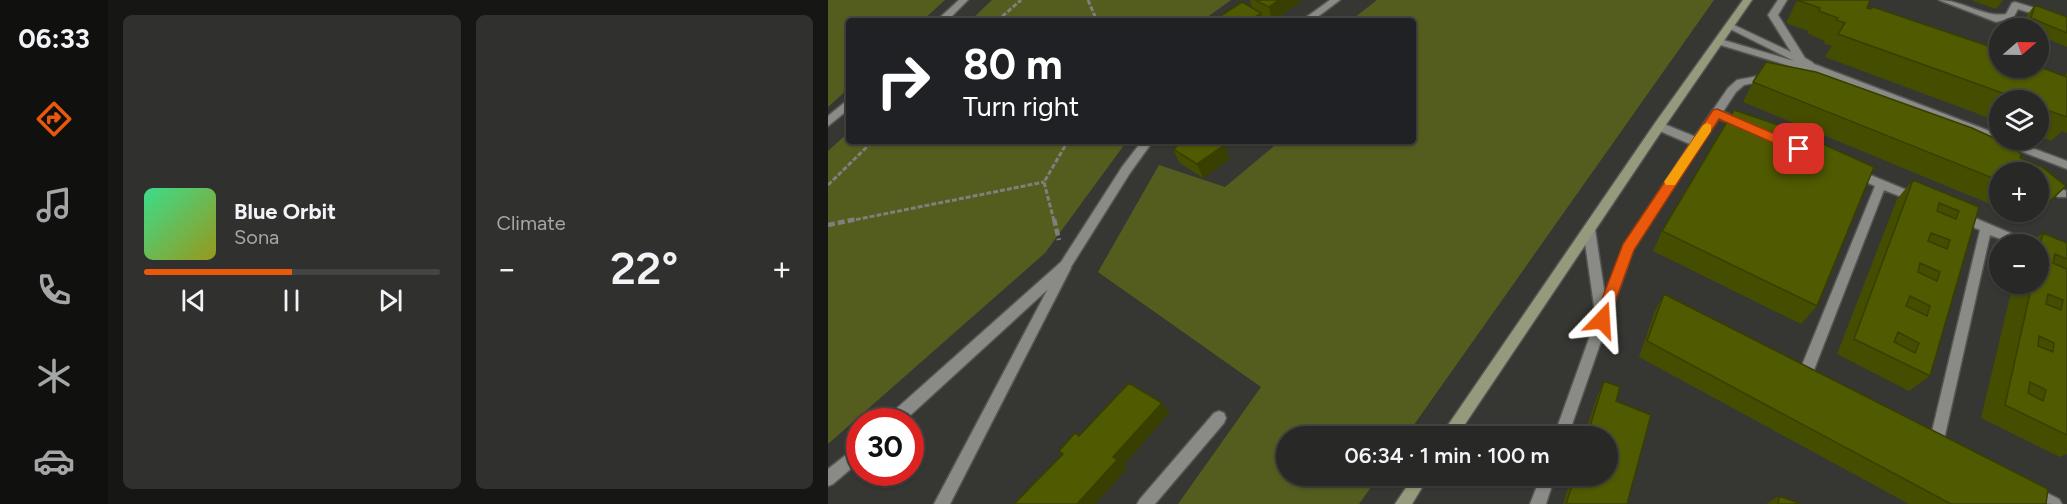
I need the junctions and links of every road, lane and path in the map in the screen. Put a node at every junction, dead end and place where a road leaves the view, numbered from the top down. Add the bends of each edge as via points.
1 (964, 0) edge
2 (1021, 0) edge
3 (1088, 0) edge
4 (1336, 0) edge
5 (1748, 0) edge
6 (1783, 0) edge
7 (1943, 0) edge
8 (2016, 3) edge
9 (944, 18) edge
10 (1000, 18) edge
11 (1096, 18) edge
12 (1310, 18) edge
13 (2067, 21) edge
14 (1731, 27) junction
15 (1720, 42) junction
16 (1801, 59) junction
17 (1815, 68) junction
18 (1776, 77) edge
19 (846, 106) edge
20 (1717, 113) junction
21 (828, 122) edge
22 (1659, 126) junction
23 (1750, 128) edge
24 (1989, 135) edge
25 (1697, 142) junction
26 (870, 144) edge
27 (1066, 144) edge
28 (1146, 144) edge
29 (2028, 150) edge
30 (2067, 165) edge
31 (1848, 170) edge
32 (1044, 182) junction
33 (1881, 184) junction
34 (828, 185) edge
35 (2049, 186) edge
36 (2062, 194) edge
37 (1933, 206) edge
38 (1954, 215) edge
39 (828, 225) edge
40 (1986, 228) junction
41 (1589, 229) junction
42 (2001, 234) edge
43 (1065, 266) junction
44 (1602, 320) junction
45 (1805, 375) edge
46 (908, 408) edge
47 (1220, 418) dead end
48 (1456, 426) edge
49 (1565, 426) edge
50 (1936, 444) edge
51 (846, 463) edge
52 (828, 479) edge
53 (1415, 486) edge
54 (1544, 486) edge
55 (2024, 489) edge
56 (942, 504) edge
57 (1145, 504) edge
58 (1403, 504) edge
59 (1538, 504) edge
60 (2054, 504) edge

1 - 9 street
2 - 10 path
3 - 11 path
4 - 12 street
5 - 14 main road
6 - 16 street via 1773,15
7 - 8 street via 1996,19 2010,16
8 - 13 street
14 - 15 main road
14 - 16 street
15 - 17 street
15 - 22 main road
16 - 17 street
17 - 24 street
18 - 20 street via 1741,82
19 - 21 street
20 - 23 street
20 - 25 street
22 - 25 street
22 - 41 main road
25 - 44 street via 1628,248
26 - 34 path
27 - 32 path
28 - 43 street
29 - 30 street
31 - 33 street
32 - 39 path
32 - 43 path
33 - 37 street
33 - 45 street
35 - 36 street
38 - 40 street
40 - 42 street
40 - 50 street
41 - 44 street
41 - 48 main road
43 - 46 street
43 - 56 street
44 - 49 street
47 - 57 street
51 - 52 street
53 - 58 main road
54 - 59 street
55 - 60 street

